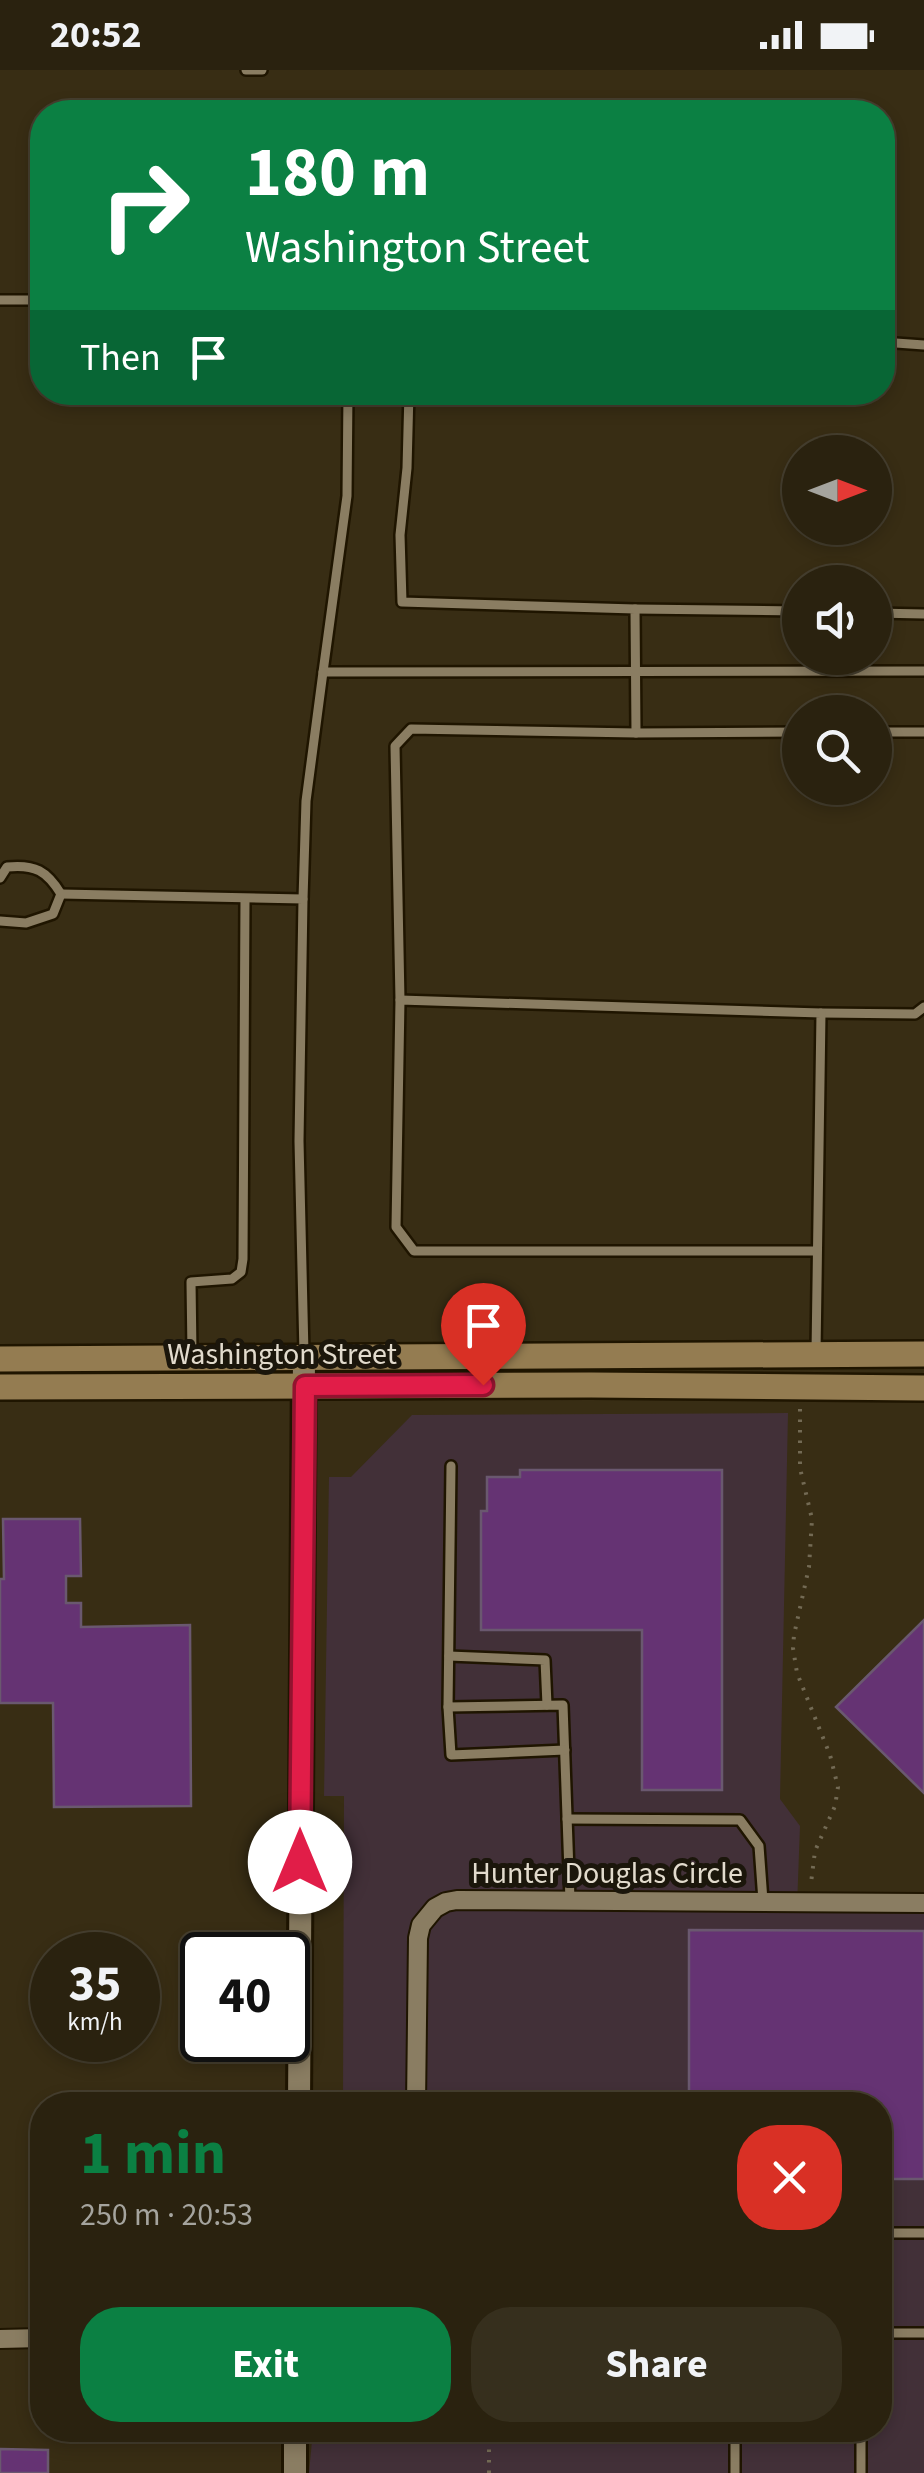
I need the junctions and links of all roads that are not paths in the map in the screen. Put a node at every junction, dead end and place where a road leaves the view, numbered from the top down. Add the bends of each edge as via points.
1 (246, 70) edge
2 (262, 70) edge
3 (0, 300) edge
4 (30, 300) edge
5 (895, 343) edge
6 (924, 345) edge
7 (348, 405) edge
8 (409, 405) edge
9 (635, 608) junction
10 (782, 612) edge
11 (892, 613) edge
12 (924, 614) edge
13 (636, 670) junction
14 (924, 671) edge
15 (323, 672) junction
16 (782, 732) edge
17 (892, 732) edge
18 (924, 732) edge
19 (636, 734) junction
20 (0, 878) edge
21 (61, 894) junction
22 (245, 899) junction
23 (303, 900) junction
24 (0, 922) edge
25 (400, 1000) junction
26 (924, 1007) edge
27 (821, 1012) junction
28 (816, 1251) junction
29 (816, 1354) junction
30 (924, 1354) edge
31 (304, 1357) junction
32 (192, 1358) junction
33 (0, 1359) edge
34 (305, 1386) junction
35 (0, 1387) edge
36 (924, 1388) edge
37 (451, 1466) dead end
38 (448, 1656) junction
39 (548, 1705) junction
40 (448, 1706) junction
41 (565, 1750) junction
42 (567, 1820) junction
43 (570, 1900) junction
44 (763, 1901) junction
45 (924, 1902) edge
46 (298, 2092) edge
47 (416, 2092) edge
48 (892, 2233) edge
49 (924, 2233) edge
50 (892, 2333) edge
51 (924, 2333) edge
52 (0, 2338) edge
53 (30, 2338) edge
54 (296, 2442) edge
55 (735, 2442) edge
56 (861, 2442) edge
57 (295, 2473) edge
58 (735, 2473) edge
59 (861, 2473) edge

1 - 2 lane
3 - 4 lane
5 - 6 lane
7 - 15 lane via 347,496
8 - 9 lane via 402,602
9 - 10 lane
9 - 13 lane
11 - 12 lane
13 - 14 lane
13 - 15 lane
13 - 19 lane
15 - 23 lane via 306,800
16 - 19 lane
17 - 18 lane
19 - 25 lane via 412,730 396,746
20 - 21 lane via 8,868 24,866 49,875
21 - 22 lane
21 - 24 lane via 53,914 26,924
22 - 23 lane
22 - 32 lane via 243,1259 232,1279 191,1282
23 - 31 lane
25 - 27 lane
25 - 28 lane via 396,1227 414,1251
26 - 27 lane via 915,1014
27 - 28 lane
28 - 29 lane
29 - 30 main road, Washington Street
29 - 31 main road, Washington Street
31 - 32 main road, Washington Street
31 - 34 street
32 - 33 main road, Washington Street
34 - 35 main road, Washington Street
34 - 36 main road, Washington Street
34 - 46 street
37 - 38 lane
38 - 39 lane via 545,1660
38 - 40 lane
39 - 40 lane
39 - 41 lane via 563,1705
40 - 41 lane via 451,1755
41 - 42 lane
42 - 43 lane
42 - 44 lane via 740,1820 758,1846
43 - 44 street, Hunter Douglas Circle
43 - 47 street, Hunter Douglas Circle via 457,1900 427,1916 417,1950
44 - 45 street, Hunter Douglas Circle
48 - 49 lane
50 - 51 lane
52 - 53 street
54 - 57 street
55 - 58 lane
56 - 59 lane

